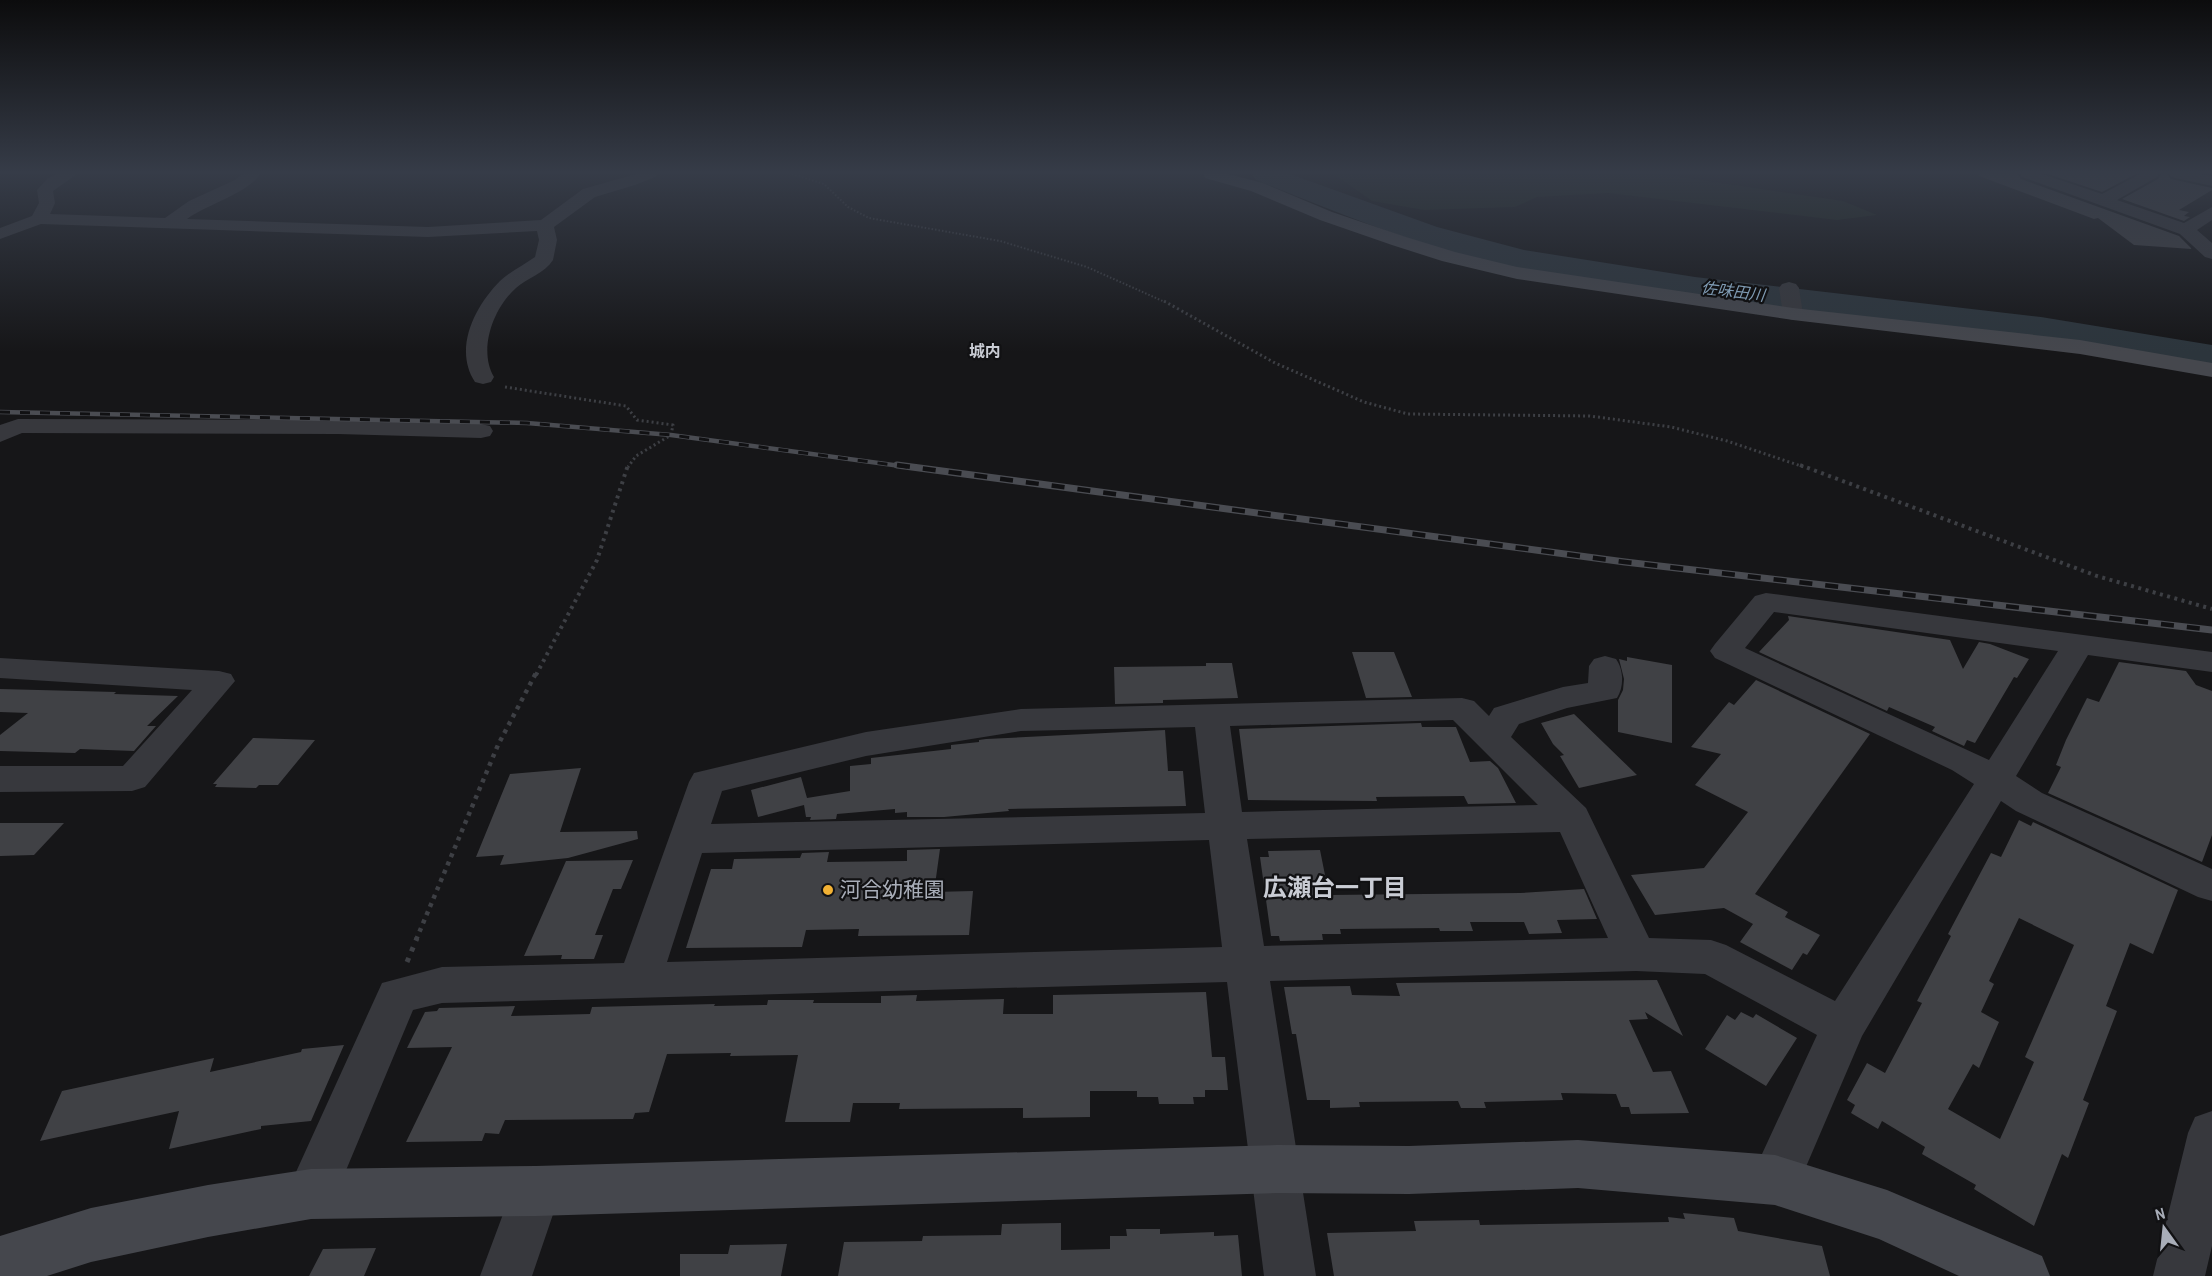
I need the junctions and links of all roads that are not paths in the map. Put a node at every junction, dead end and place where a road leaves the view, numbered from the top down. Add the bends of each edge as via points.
1 (547, 234) edge
2 (1378, 234) edge
3 (2190, 234) edge
4 (2212, 254) edge
5 (1789, 288) dead end
6 (1793, 312) junction
7 (2212, 370) edge
8 (483, 377) road end
9 (482, 431) dead end
10 (0, 435) edge
11 (2078, 645) junction
12 (2212, 662) edge
13 (1605, 666) dead end
14 (0, 668) edge
15 (1211, 715) junction
16 (1493, 738) junction
17 (0, 779) edge
18 (1993, 781) junction
19 (1573, 818) junction
20 (1224, 827) junction
21 (689, 839) junction
22 (2212, 886) edge
23 (1636, 954) junction
24 (1244, 964) junction
25 (640, 979) junction
26 (1843, 1027) junction
27 (2212, 1133) edge
28 (1277, 1169) junction
29 (1776, 1180) junction
30 (536, 1191) junction
31 (312, 1194) junction
32 (0, 1264) edge
33 (506, 1276) edge
34 (1290, 1276) edge
35 (2022, 1276) edge
36 (2179, 1276) edge

1 - 8 street via 544,260 508,284 488,309 475,349 477,367
2 - 6 street via 1480,265
3 - 4 street
5 - 6 street
6 - 7 street via 2038,341
9 - 10 street via 18,426
11 - 12 street
11 - 18 street
11 - 18 street via 1766,602 1726,651 1965,761
13 - 16 street via 1605,691 1563,698 1506,716
14 - 17 street via 219,681 132,778
15 - 16 street via 1462,709
15 - 20 street
15 - 21 street via 1022,720 855,747 707,782
16 - 19 street
18 - 22 street via 2029,802
18 - 26 street
19 - 20 street
19 - 23 street
20 - 21 street
20 - 24 street
21 - 25 street
23 - 24 street
23 - 26 street via 1711,957
24 - 25 street
24 - 28 street
25 - 31 street via 442,985 397,996
26 - 29 street
27 - 36 street
28 - 29 street via 1409,1170 1578,1164
28 - 30 street
28 - 34 street
29 - 35 street via 1887,1216
30 - 31 street
30 - 33 street
31 - 32 street via 91,1235

